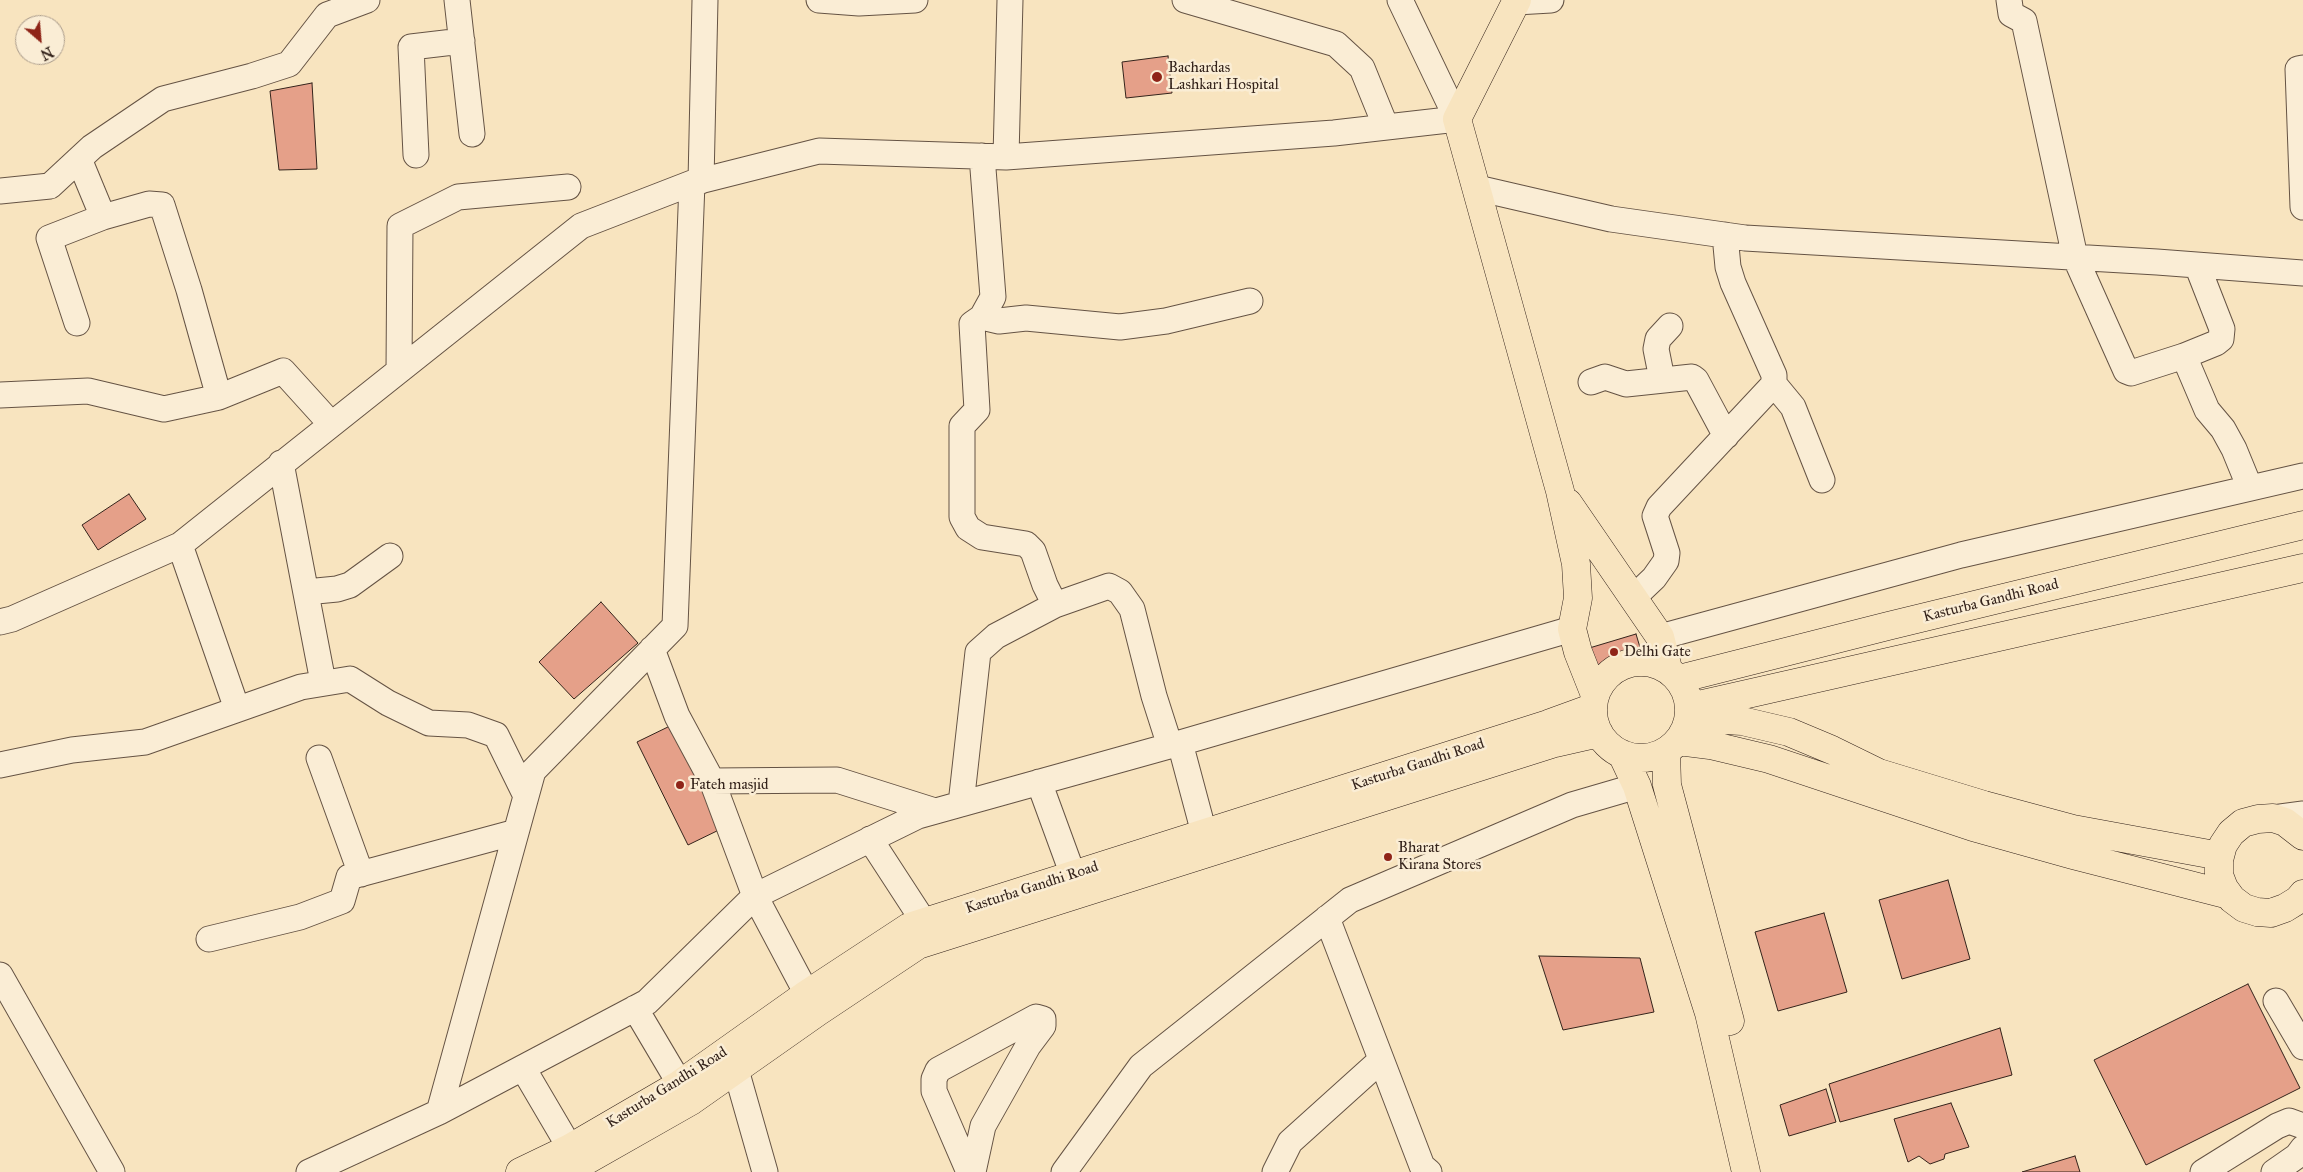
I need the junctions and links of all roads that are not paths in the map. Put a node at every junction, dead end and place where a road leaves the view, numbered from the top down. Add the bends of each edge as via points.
1 (367, 0) edge
2 (457, 0) edge
3 (704, 0) edge
4 (819, 0) edge
5 (915, 0) edge
6 (1010, 0) edge
7 (1185, 0) edge
8 (1400, 0) edge
9 (1551, 0) edge
10 (2009, 0) edge
11 (1516, 1) edge
12 (462, 41) junction
13 (2303, 68) edge
14 (1457, 119) junction
15 (1386, 127) junction
16 (472, 134) dead end
17 (416, 155) dead end
18 (994, 157) junction
19 (79, 159) junction
20 (696, 182) junction
21 (568, 187) dead end
22 (1477, 188) junction
23 (0, 191) edge
24 (2303, 207) edge
25 (103, 217) junction
26 (1725, 235) junction
27 (2075, 257) junction
28 (2197, 265) junction
29 (2303, 274) edge
30 (1250, 301) dead end
31 (982, 317) junction
32 (77, 323) dead end
33 (1670, 326) dead end
34 (2184, 356) junction
35 (399, 370) junction
36 (1662, 379) junction
37 (1591, 382) dead end
38 (1774, 384) junction
39 (0, 395) edge
40 (219, 397) junction
41 (330, 424) junction
42 (1726, 436) junction
43 (281, 463) junction
44 (2303, 476) edge
45 (1822, 480) dead end
46 (2250, 488) junction
47 (1560, 491) junction
48 (2303, 525) edge
49 (180, 545) junction
50 (390, 556) dead end
51 (2303, 568) edge
52 (306, 592) junction
53 (1633, 598) junction
54 (1055, 605) junction
55 (0, 622) edge
56 (1572, 629) junction
57 (1660, 637) junction
58 (652, 649) junction
59 (1674, 674) junction
60 (323, 682) junction
61 (237, 709) junction
62 (1595, 712) junction
63 (1681, 729) junction
64 (1175, 744) junction
65 (1622, 754) junction
66 (319, 758) dead end
67 (0, 765) edge
68 (712, 781) junction
69 (1039, 782) junction
70 (1637, 786) junction
71 (526, 796) junction
72 (961, 804) junction
73 (935, 811) junction
74 (2303, 814) edge
75 (2273, 818) junction
76 (516, 832) junction
77 (1204, 833) junction
78 (2303, 836) edge
79 (870, 839) junction
80 (2220, 856) junction
81 (361, 874) junction
82 (1072, 875) junction
83 (2303, 894) edge
84 (2229, 895) junction
85 (755, 896) junction
86 (2271, 912) junction
87 (1327, 918) junction
88 (2303, 921) edge
89 (924, 922) junction
90 (209, 939) dead end
91 (1, 977) edge
92 (807, 994) junction
93 (2276, 1001) dead end
94 (636, 1008) junction
95 (2303, 1047) edge
96 (1381, 1060) junction
97 (523, 1068) junction
98 (736, 1070) junction
99 (680, 1084) junction
100 (439, 1112) junction
101 (2303, 1126) edge
102 (2303, 1148) edge
103 (568, 1160) edge
104 (112, 1172) edge
105 (309, 1172) edge
106 (520, 1172) edge
107 (765, 1172) edge
108 (969, 1172) edge
109 (973, 1172) edge
110 (1064, 1172) edge
111 (1276, 1172) edge
112 (1428, 1172) edge
113 (1746, 1172) edge
114 (1765, 1172) edge
115 (2203, 1172) edge
116 (2274, 1172) edge

1 - 19 street via 327,16 289,64 163,99 92,146
2 - 12 street
3 - 20 street
4 - 5 street via 860,3
6 - 18 street
7 - 15 street via 1336,44 1362,68
8 - 14 street
9 - 11 street
10 - 27 street via 2011,14 2024,21
11 - 14 main road
12 - 16 street
12 - 17 street via 410,47
13 - 24 street via 2298,69
14 - 15 street
14 - 22 main road
15 - 18 street
18 - 20 street via 819,151
18 - 31 street via 993,297
19 - 23 street via 50,186
19 - 25 street
20 - 35 street via 581,226
20 - 58 street via 675,626
21 - 35 street via 458,197 400,226
22 - 26 street via 1611,219
22 - 47 main road
25 - 32 street via 49,238
25 - 40 street via 149,204 162,205
26 - 27 street
26 - 38 street via 1733,283 1774,375
27 - 28 street
27 - 34 street via 2126,371 2131,373
28 - 29 street
28 - 34 street via 2222,334 2216,343
30 - 31 street via 1166,321 1120,326 1026,318 999,321
31 - 54 street via 972,324 978,410 962,426 962,517 968,528 982,537 1026,544 1033,551
33 - 36 street via 1658,339 1656,349
34 - 46 street via 2206,410 2234,448
35 - 41 street
36 - 37 street via 1626,384 1605,377
36 - 42 street via 1692,377 1696,380
38 - 42 street
38 - 45 street via 1793,407
39 - 40 street via 88,391 164,409
40 - 41 street via 283,371
41 - 43 street
42 - 53 street via 1659,507 1655,516 1667,554 1666,561
43 - 49 street
43 - 52 street
44 - 46 street
46 - 57 street via 1961,555
47 - 53 main road
47 - 56 main road via 1576,564 1578,598
48 - 59 main road, Kasturba Gandhi Road via 1888,626
49 - 55 street
49 - 61 street
50 - 52 street via 350,585 337,590
51 - 63 main road
52 - 60 street
53 - 57 main road
54 - 64 street via 1109,586 1120,592 1132,610 1154,696
54 - 72 street via 996,636 978,652
56 - 62 main road
56 - 64 street
57 - 59 main road
58 - 68 street via 677,716
58 - 71 street via 533,771
59 - 62 main road via 1648,662 1625,664 1602,682
59 - 63 main road via 1685,689
60 - 61 street
60 - 71 street via 350,679 429,723 468,725 496,735
61 - 67 street via 145,742 72,750
62 - 65 main road via 1608,746
62 - 77 main road, Kasturba Gandhi Road
62 - 98 main road, Kasturba Gandhi Road via 1554,743 918,945
63 - 65 main road via 1651,757 1636,758
63 - 80 main road via 1742,721 1789,732 1879,773 1975,803 2073,829
63 - 84 main road via 1710,745 1769,759 1973,827
63 - 114 main road via 1667,784 1727,1009
64 - 69 street
64 - 77 street
65 - 70 main road
66 - 81 street
68 - 73 street via 838,780
68 - 85 street
69 - 72 street
69 - 82 street
70 - 87 street via 1572,805 1350,900
70 - 113 main road via 1710,1013
71 - 76 street
72 - 73 street
73 - 79 street
74 - 75 street
75 - 78 main road via 2285,822
75 - 80 main road via 2243,824 2231,833
76 - 81 street
76 - 100 street
77 - 82 main road, Kasturba Gandhi Road
79 - 85 street
79 - 89 street
80 - 84 main road via 2219,875
81 - 90 street via 349,877 342,901 300,916
82 - 89 main road, Kasturba Gandhi Road
83 - 86 main road via 2286,908
84 - 86 main road via 2244,908
85 - 92 street
85 - 94 street via 647,1002
86 - 88 main road
87 - 96 street
87 - 110 street via 1141,1066
89 - 92 main road, Kasturba Gandhi Road via 909,927
91 - 104 street
92 - 99 main road, Kasturba Gandhi Road
93 - 95 street
94 - 97 street
94 - 99 street
96 - 111 street via 1290,1142
96 - 112 street via 1422,1166
97 - 100 street
97 - 103 street
98 - 103 main road, Kasturba Gandhi Road via 690,1101
98 - 107 street
99 - 103 main road, Kasturba Gandhi Road
100 - 105 street
101 - 115 street via 2289,1121 2277,1126
102 - 116 street
103 - 106 main road, Kasturba Gandhi Road
108 - 109 street via 934,1091 938,1070 1036,1017 1043,1019 1043,1026 1028,1046 983,1126

